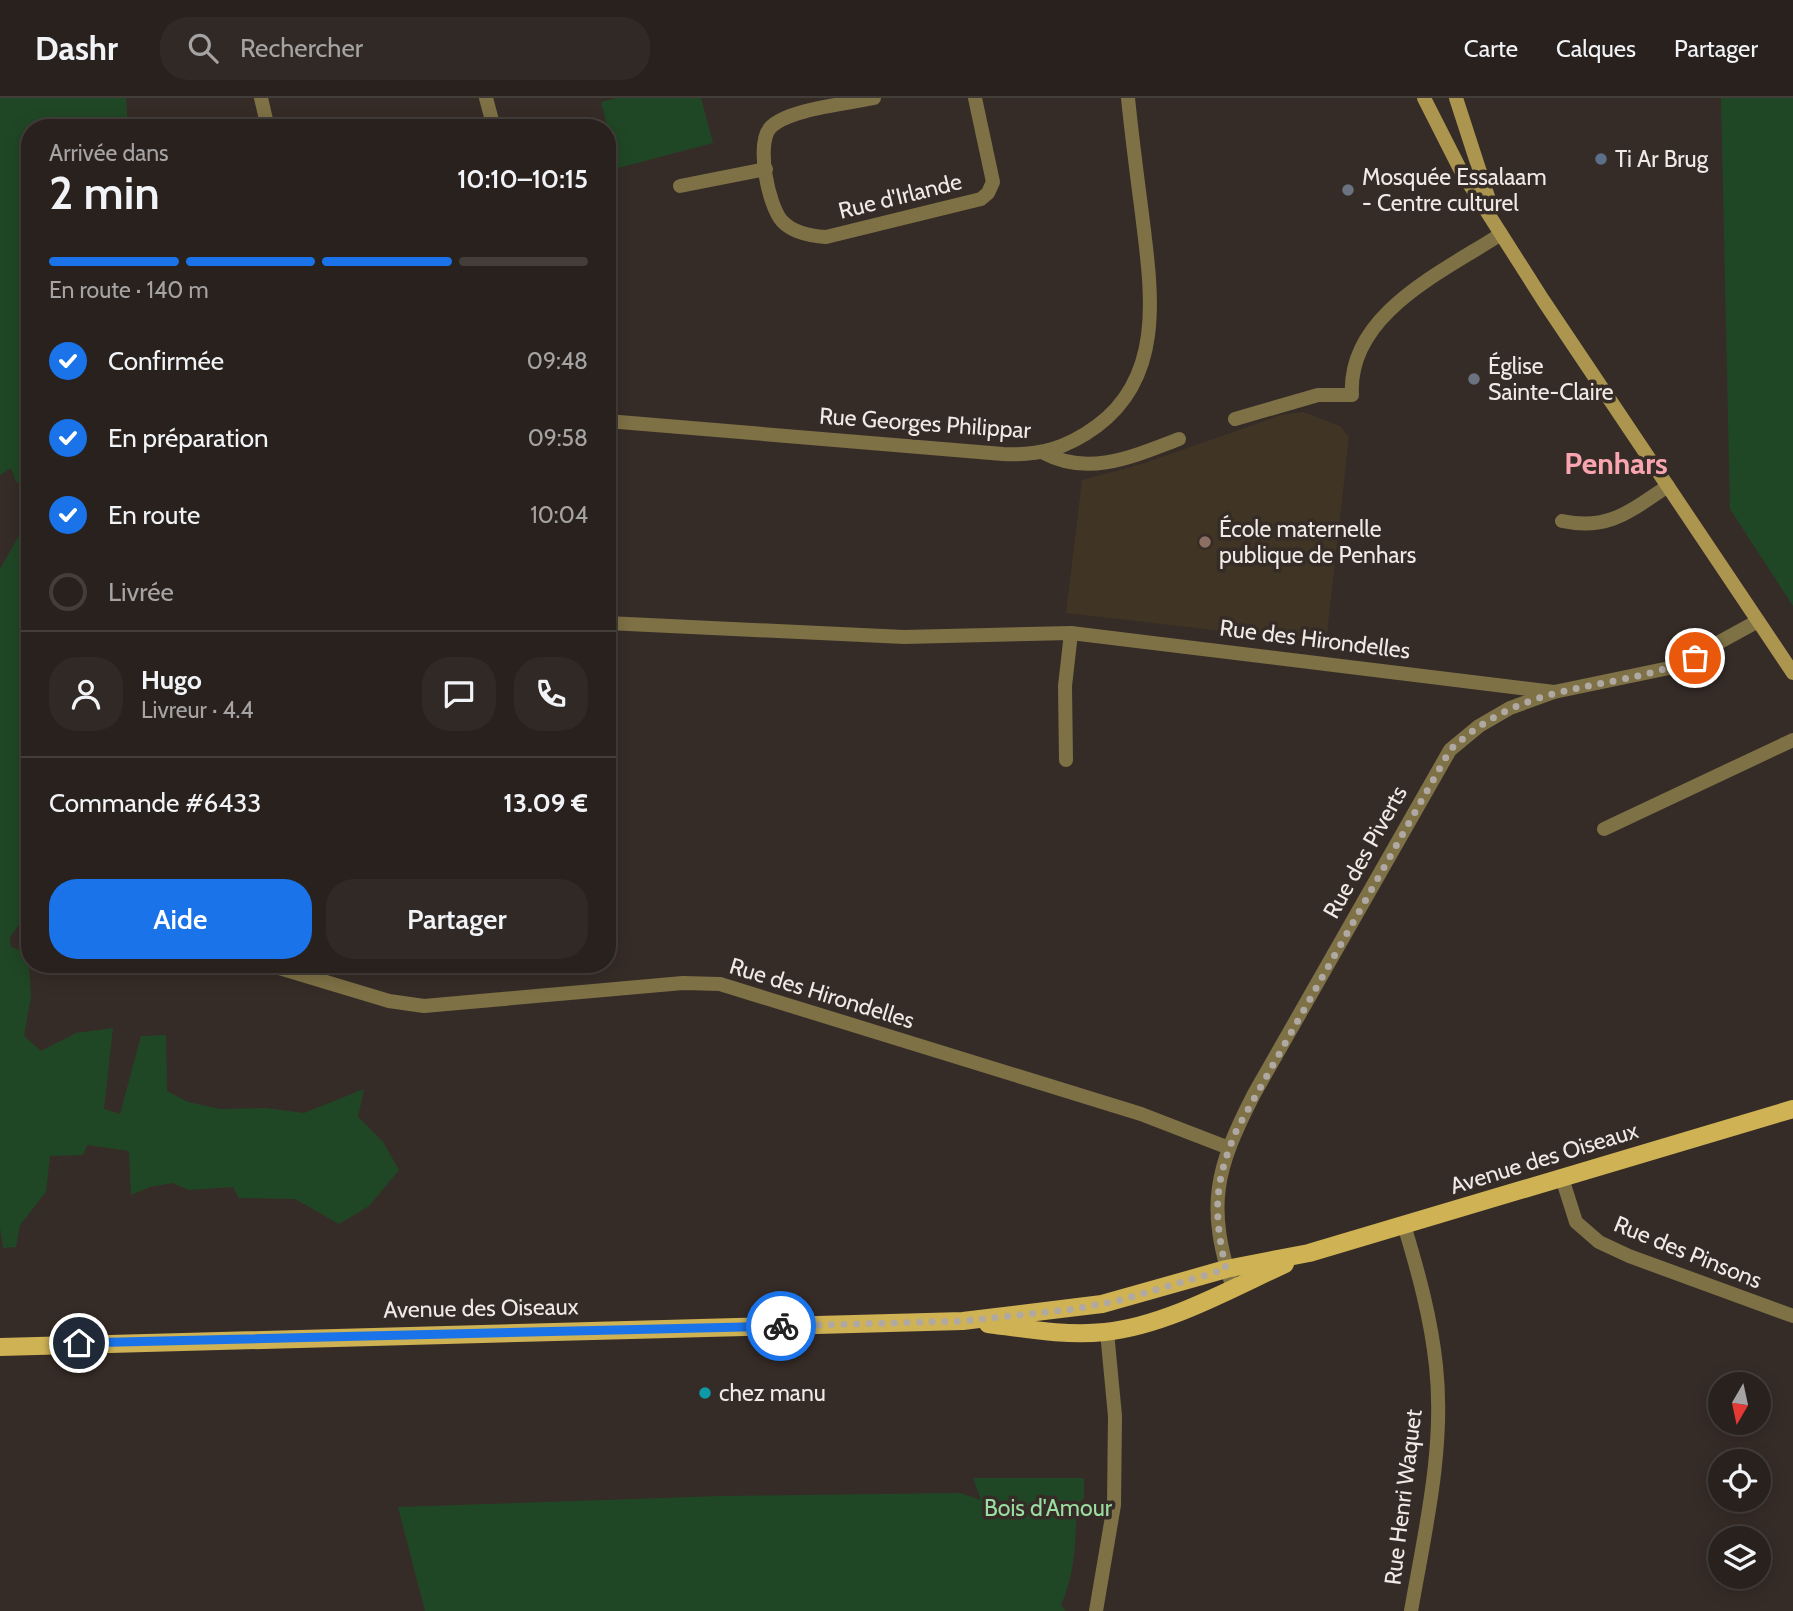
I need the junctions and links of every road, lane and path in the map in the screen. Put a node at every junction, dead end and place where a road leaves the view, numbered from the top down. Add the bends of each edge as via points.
1 (261, 98) edge
2 (486, 98) edge
3 (874, 98) edge
4 (975, 98) edge
5 (1128, 98) edge
6 (1424, 98) edge
7 (1456, 98) edge
8 (266, 119) edge
9 (492, 119) edge
10 (766, 169) junction
11 (680, 186) dead end
12 (1501, 234) junction
13 (1235, 419) dead end
14 (616, 422) edge
15 (1179, 439) dead end
16 (1044, 453) junction
17 (1668, 486) junction
18 (1562, 521) dead end
19 (1758, 621) junction
20 (616, 623) edge
21 (1071, 634) junction
22 (1793, 673) edge
23 (1554, 692) junction
24 (1793, 740) edge
25 (1066, 760) dead end
26 (1604, 829) dead end
27 (295, 973) edge
28 (1793, 1109) edge
29 (1229, 1148) junction
30 (1562, 1178) junction
31 (1404, 1225) junction
32 (1309, 1253) junction
33 (1226, 1269) junction
34 (1233, 1289) junction
35 (1793, 1316) edge
36 (963, 1321) junction
37 (1107, 1332) junction
38 (0, 1347) edge
39 (1096, 1611) edge
40 (1411, 1611) edge

1 - 8 street
2 - 9 street
3 - 10 street, Rue d'Irlande via 782,118 764,138
4 - 10 street, Rue d'Irlande via 993,182 981,199 816,236 804,234 775,211
5 - 16 street, Rue Georges Philippar via 1151,295 1144,358 1129,392 1112,414 1075,442
6 - 12 street via 1456,162
7 - 12 street
10 - 11 street
12 - 13 street via 1376,323 1355,359 1352,395 1318,395
12 - 17 street
14 - 16 street, Rue Georges Philippar via 1003,454
15 - 16 street via 1126,459 1087,465 1071,465
17 - 18 street via 1611,521
17 - 19 street
19 - 22 street
19 - 23 street, Rue des Piverts via 1674,667
20 - 21 street, Rue des Hirondelles via 904,637
21 - 23 street, Rue des Hirondelles
21 - 25 street via 1065,686
23 - 29 street, Rue des Piverts via 1494,717 1450,750 1254,1094
24 - 26 street
27 - 29 street, Rue des Hirondelles via 389,1001 424,1006 683,983 720,985 1141,1114
28 - 30 main road, Avenue des Oiseaux
29 - 33 street, Rue des Piverts via 1216,1199
30 - 31 main road, Avenue des Oiseaux
30 - 35 street, Rue des Pinsons via 1576,1222 1600,1242
31 - 32 main road, Avenue des Oiseaux
31 - 40 street, Rue Henri Waquet via 1420,1280 1437,1383 1433,1475
32 - 33 main road, Avenue des Oiseaux
32 - 34 main road, Avenue des Oiseaux
33 - 34 street, Rue des Piverts
33 - 36 main road, Avenue des Oiseaux via 1102,1304
34 - 37 main road, Avenue des Oiseaux via 1164,1317
36 - 37 main road, Avenue des Oiseaux via 1052,1332
36 - 38 main road, Avenue des Oiseaux
37 - 39 street via 1115,1416 1114,1494

